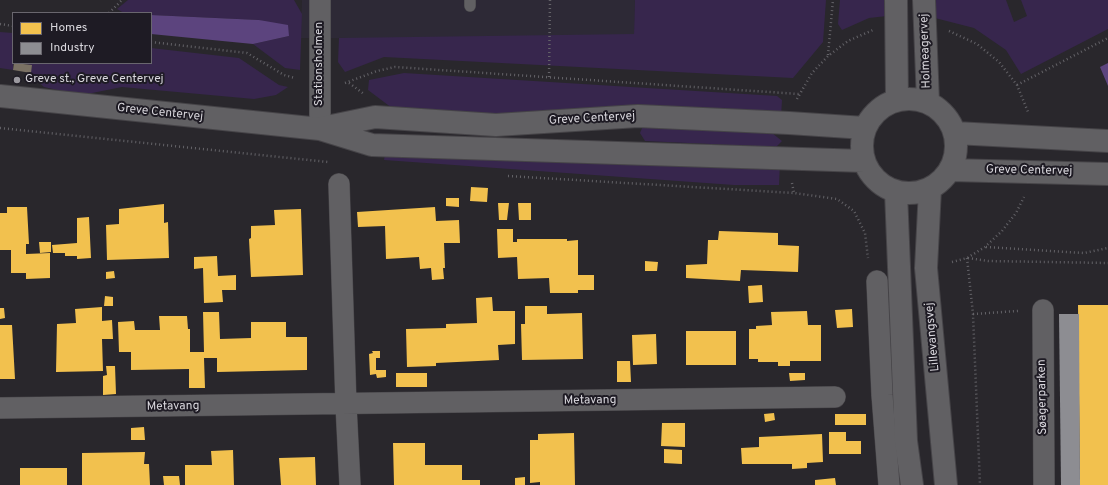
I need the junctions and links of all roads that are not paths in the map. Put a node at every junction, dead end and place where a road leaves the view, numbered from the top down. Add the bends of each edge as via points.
1 (320, 0) edge
2 (896, 0) edge
3 (924, 0) edge
4 (0, 96) edge
5 (897, 100) junction
6 (928, 102) junction
7 (865, 128) junction
8 (320, 129) junction
9 (955, 133) junction
10 (1108, 141) edge
11 (864, 161) junction
12 (950, 170) junction
13 (1108, 174) edge
14 (339, 184) dead end
15 (930, 189) junction
16 (896, 192) junction
17 (877, 281) dead end
18 (1043, 310) road end
19 (835, 397) dead end
20 (346, 405) junction
21 (0, 408) edge
22 (350, 485) edge
23 (890, 485) edge
24 (912, 485) edge
25 (946, 485) edge
26 (1044, 485) edge

1 - 8 street, Stationsholmen
2 - 5 street
3 - 6 street, Holmeagervej
4 - 8 street, Greve Centervej
5 - 6 street via 912,98
5 - 7 street via 872,116
6 - 9 street via 940,109
7 - 8 street, Greve Centervej via 638,116 496,125 375,118
7 - 11 street via 861,144
8 - 11 street, Greve Centervej via 372,145
9 - 10 street
9 - 12 street via 957,145
11 - 16 street via 871,174 882,185
12 - 13 street, Greve Centervej
12 - 15 street
14 - 20 street
15 - 16 street via 913,193
15 - 25 street, Lillevangsvej via 926,268
16 - 24 street via 906,441
17 - 23 street via 882,394
18 - 26 street, Søagerparken
19 - 20 street, Metavang
20 - 21 street, Metavang
20 - 22 street

